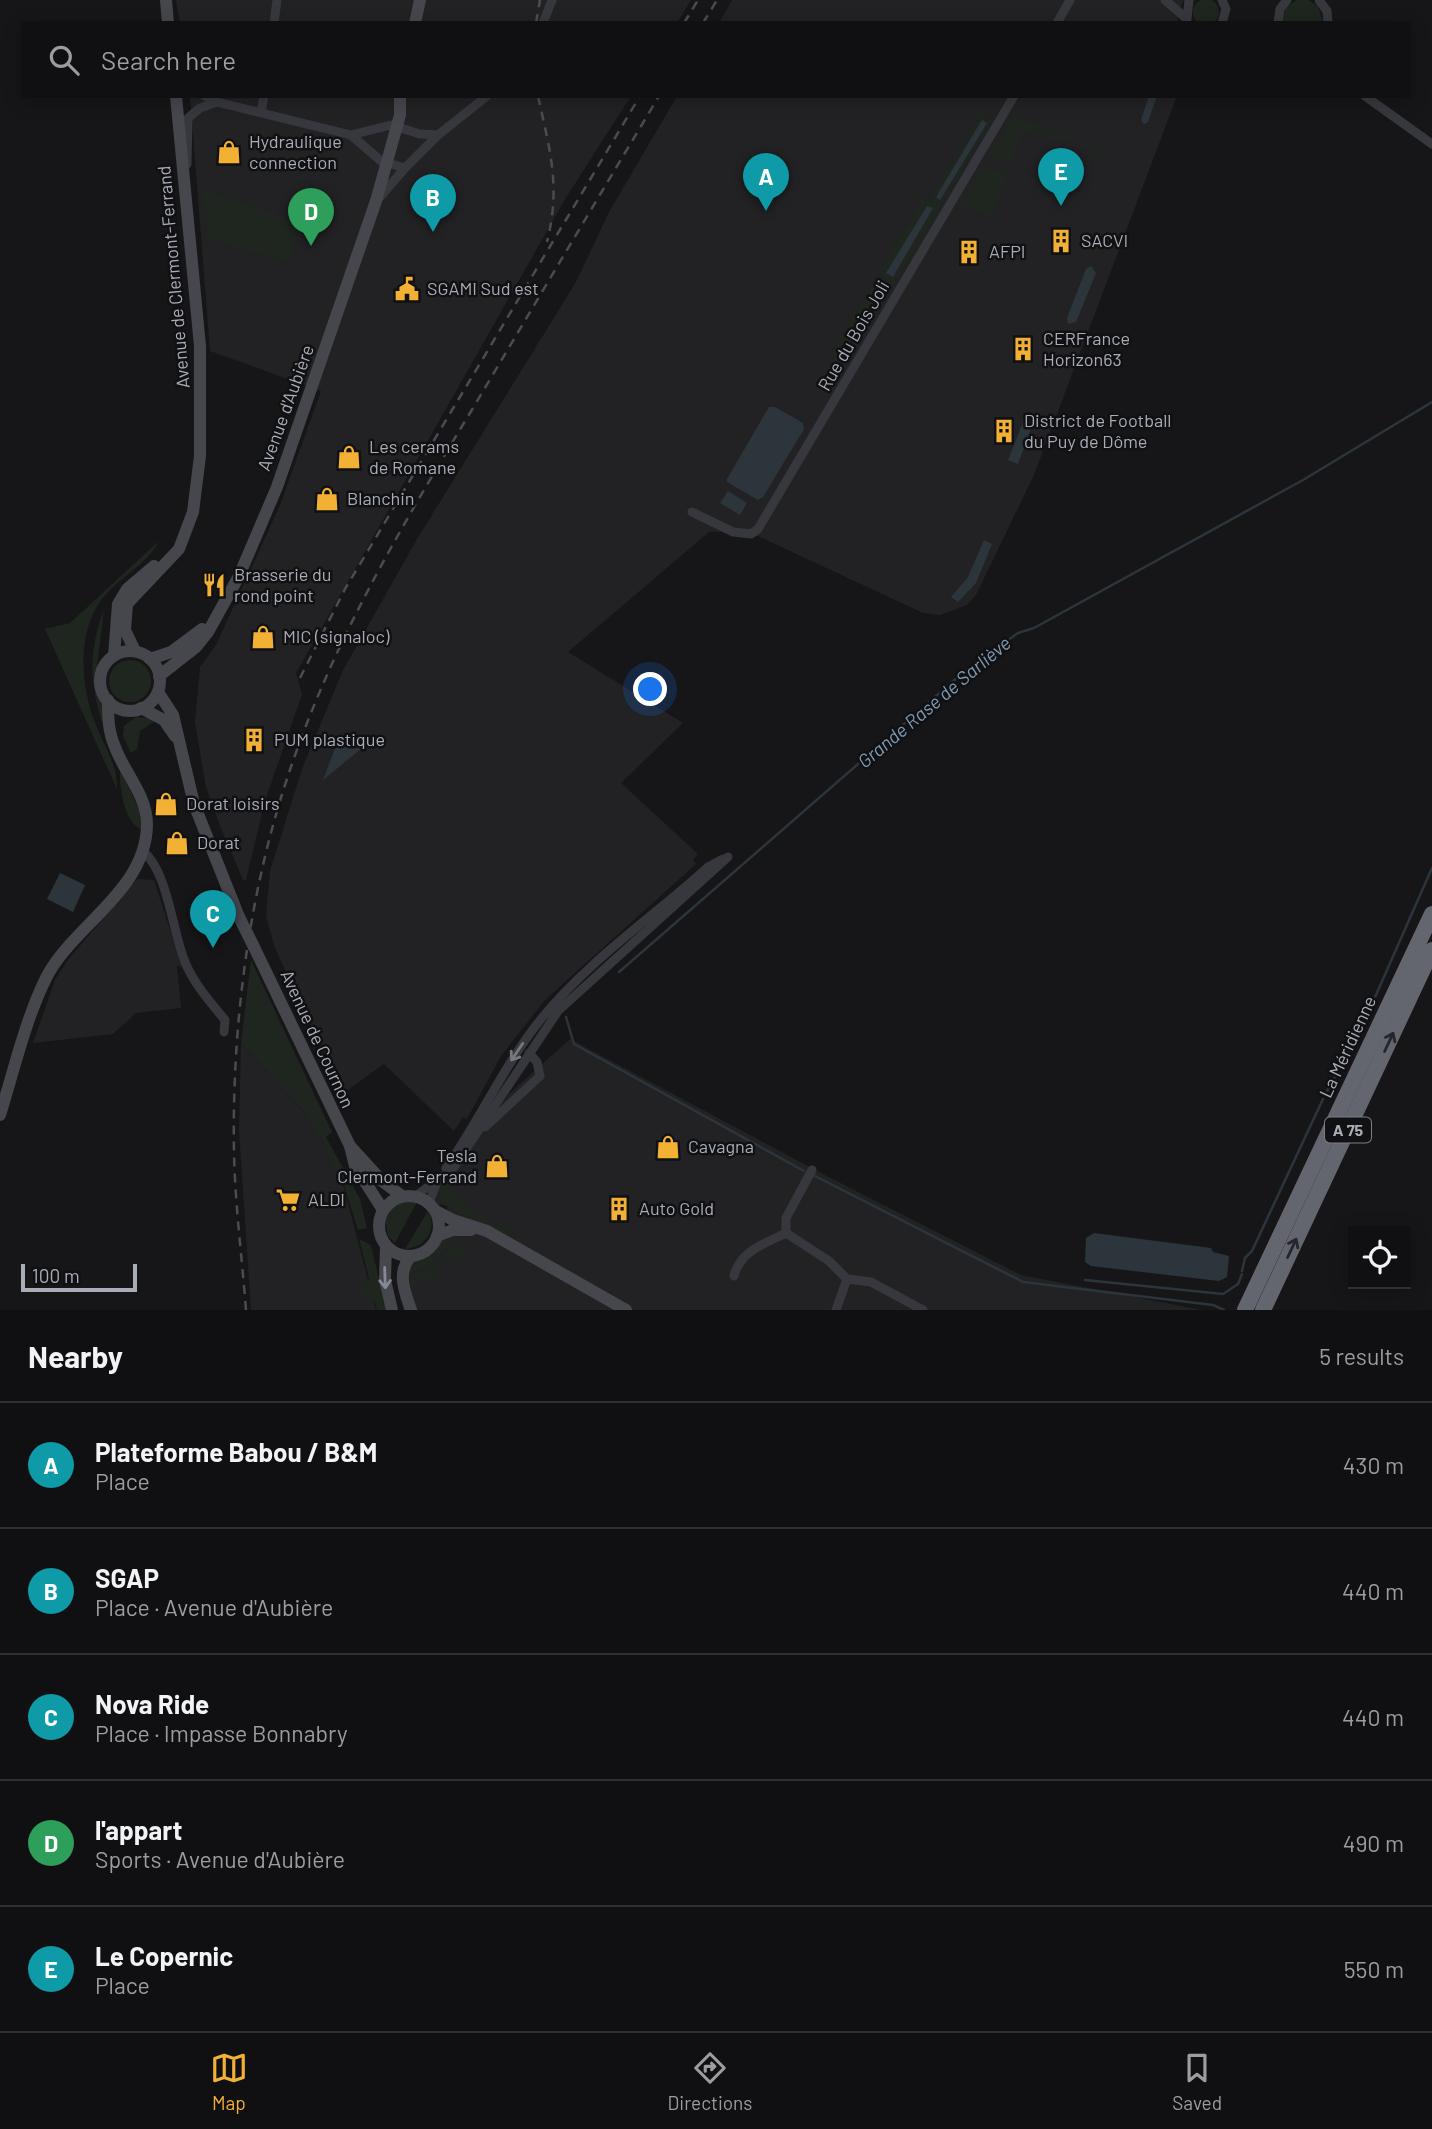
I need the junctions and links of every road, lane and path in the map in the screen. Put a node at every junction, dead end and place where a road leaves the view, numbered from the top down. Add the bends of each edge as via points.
1 (166, 0) edge
2 (277, 0) edge
3 (420, 0) edge
4 (552, 0) edge
5 (1070, 0) edge
6 (1165, 0) edge
7 (1189, 0) edge
8 (1222, 0) edge
9 (1287, 0) edge
10 (1319, 0) edge
11 (169, 21) edge
12 (274, 21) edge
13 (415, 21) edge
14 (544, 21) edge
15 (1058, 21) edge
16 (1188, 21) edge
17 (1223, 21) edge
18 (1278, 21) edge
19 (1328, 21) edge
20 (176, 98) edge
21 (209, 98) edge
22 (264, 98) edge
23 (400, 98) edge
24 (484, 98) edge
25 (1013, 98) edge
26 (1368, 98) edge
27 (217, 102) junction
28 (261, 111) junction
29 (394, 126) junction
30 (351, 135) junction
31 (438, 135) junction
32 (1432, 144) edge
33 (384, 162) junction
34 (405, 168) junction
35 (187, 204) junction
36 (374, 204) junction
37 (692, 512) dead end
38 (183, 536) junction
39 (218, 615) junction
40 (135, 651) junction
41 (114, 656) junction
42 (150, 659) junction
43 (159, 676) junction
44 (158, 692) junction
45 (107, 700) junction
46 (141, 708) junction
47 (127, 710) junction
48 (111, 735) junction
49 (179, 743) junction
50 (143, 851) junction
51 (1432, 914) edge
52 (1432, 950) edge
53 (224, 1032) dead end
54 (531, 1051) junction
55 (0, 1115) edge
56 (481, 1130) junction
57 (349, 1146) junction
58 (812, 1170) dead end
59 (441, 1177) junction
60 (402, 1196) junction
61 (416, 1196) junction
62 (433, 1207) junction
63 (383, 1210) junction
64 (786, 1233) junction
65 (437, 1236) junction
66 (386, 1246) junction
67 (411, 1256) junction
68 (734, 1276) dead end
69 (847, 1279) junction
70 (391, 1310) edge
71 (411, 1310) edge
72 (618, 1310) edge
73 (626, 1310) edge
74 (836, 1310) edge
75 (923, 1310) edge
76 (1245, 1310) edge
77 (1263, 1310) edge

1 - 11 main road
2 - 12 street
3 - 13 main road
4 - 14 street
5 - 15 street
6 - 16 street
7 - 16 street
8 - 17 street
9 - 18 street
10 - 19 street
20 - 35 main road, Avenue de Clermont-Ferrand
21 - 27 street
22 - 28 street
23 - 29 main road, Avenue d'Aubière
24 - 31 street
25 - 37 street, Rue du Bois Joli via 758,529 751,534 733,532
26 - 32 street
27 - 28 street
27 - 35 street via 188,118
28 - 30 street
29 - 30 street
29 - 31 street
29 - 33 main road, Avenue d'Aubière
30 - 33 street
31 - 34 street
33 - 34 street
33 - 36 main road, Avenue d'Aubière
34 - 36 street
35 - 38 main road, Avenue de Clermont-Ferrand via 201,408 197,486
36 - 39 main road, Avenue d'Aubière via 277,487
38 - 40 main road, Avenue de Clermont-Ferrand via 172,557 127,604 125,630
38 - 41 main road, Avenue de Clermont-Ferrand via 121,597
39 - 42 main road, Avenue d'Aubière via 190,640
39 - 43 main road, Avenue d'Aubière via 195,647
40 - 41 main road
40 - 42 main road
41 - 45 main road via 100,681
42 - 43 main road
43 - 44 main road
44 - 46 main road
44 - 49 main road via 173,715
45 - 47 main road
45 - 48 main road
46 - 47 main road
46 - 49 main road via 164,720
47 - 48 main road
48 - 50 main road via 145,809
49 - 57 main road, Avenue de Cournon, bridge via 196,812 239,917
50 - 53 street via 156,865 185,963 225,1020
50 - 55 main road via 128,880 47,977
51 - 76 highway, La Méridienne / A 75
77 -> 52 highway, La Méridienne / A 75
54 - 56 street
54 - 56 street via 540,1076
54 -> 59 street via 581,988 728,857 708,867 558,999 517,1051
56 - 59 street
57 - 60 main road, Avenue de Cournon
57 - 63 main road, Avenue de Cournon via 355,1166
58 - 64 street via 786,1218
59 - 61 street
59 - 62 street
60 - 61 main road
60 - 63 main road
61 - 62 main road
62 - 65 main road
62 - 73 main road via 453,1220 486,1231
63 - 66 main road via 378,1230
64 - 68 street via 743,1256
64 - 69 street via 829,1261
65 - 67 main road via 427,1250
65 - 72 main road via 466,1229 486,1234
66 - 67 main road via 396,1254
66 -> 70 main road via 384,1280
67 - 71 main road via 402,1282
69 - 74 street
69 - 75 street via 871,1282

